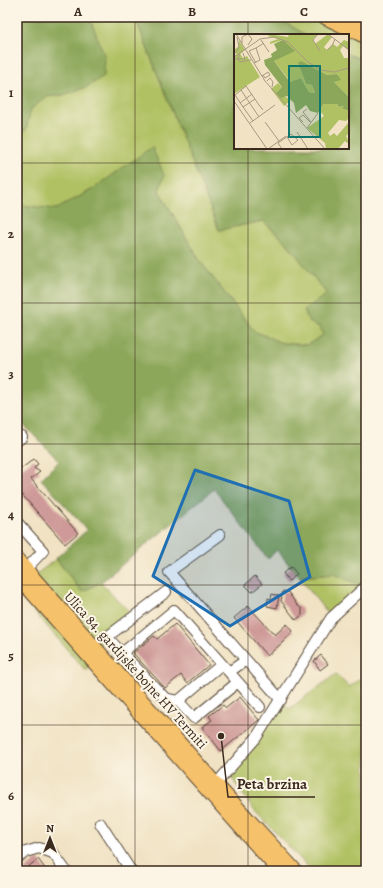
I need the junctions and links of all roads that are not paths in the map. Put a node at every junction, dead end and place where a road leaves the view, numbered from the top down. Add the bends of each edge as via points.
1 (326, 17) edge
2 (358, 17) edge
3 (366, 20) edge
4 (366, 36) edge
5 (17, 522) edge
6 (220, 535) dead end
7 (20, 568) edge
8 (365, 587) dead end
9 (166, 592) dead end
10 (122, 653) junction
11 (246, 660) junction
12 (222, 664) junction
13 (229, 672) junction
14 (238, 682) junction
15 (281, 700) junction
16 (178, 701) junction
17 (260, 707) dead end
18 (216, 784) junction
19 (100, 823) dead end
20 (17, 858) edge
21 (66, 871) edge
22 (132, 871) edge
23 (279, 871) edge
24 (296, 871) edge

1 - 4 highway
2 - 3 highway
5 - 7 street via 43,551
6 - 11 street via 169,572
7 - 18 main road, Ulica 84. gardijske bojne HV Termiti
7 - 23 main road, Ulica 84. gardijske bojne HV Termiti
8 - 15 street via 331,618
9 - 10 street via 107,637
10 - 12 street via 174,610
10 - 16 street via 165,698
11 - 13 street
11 - 15 street
12 - 13 street
12 - 16 street
13 - 14 street
14 - 16 street via 194,718
14 - 17 street
15 - 18 street via 256,738
18 - 24 main road, Ulica 84. gardijske bojne HV Termiti
19 - 22 street
20 - 21 street via 39,848 53,853

